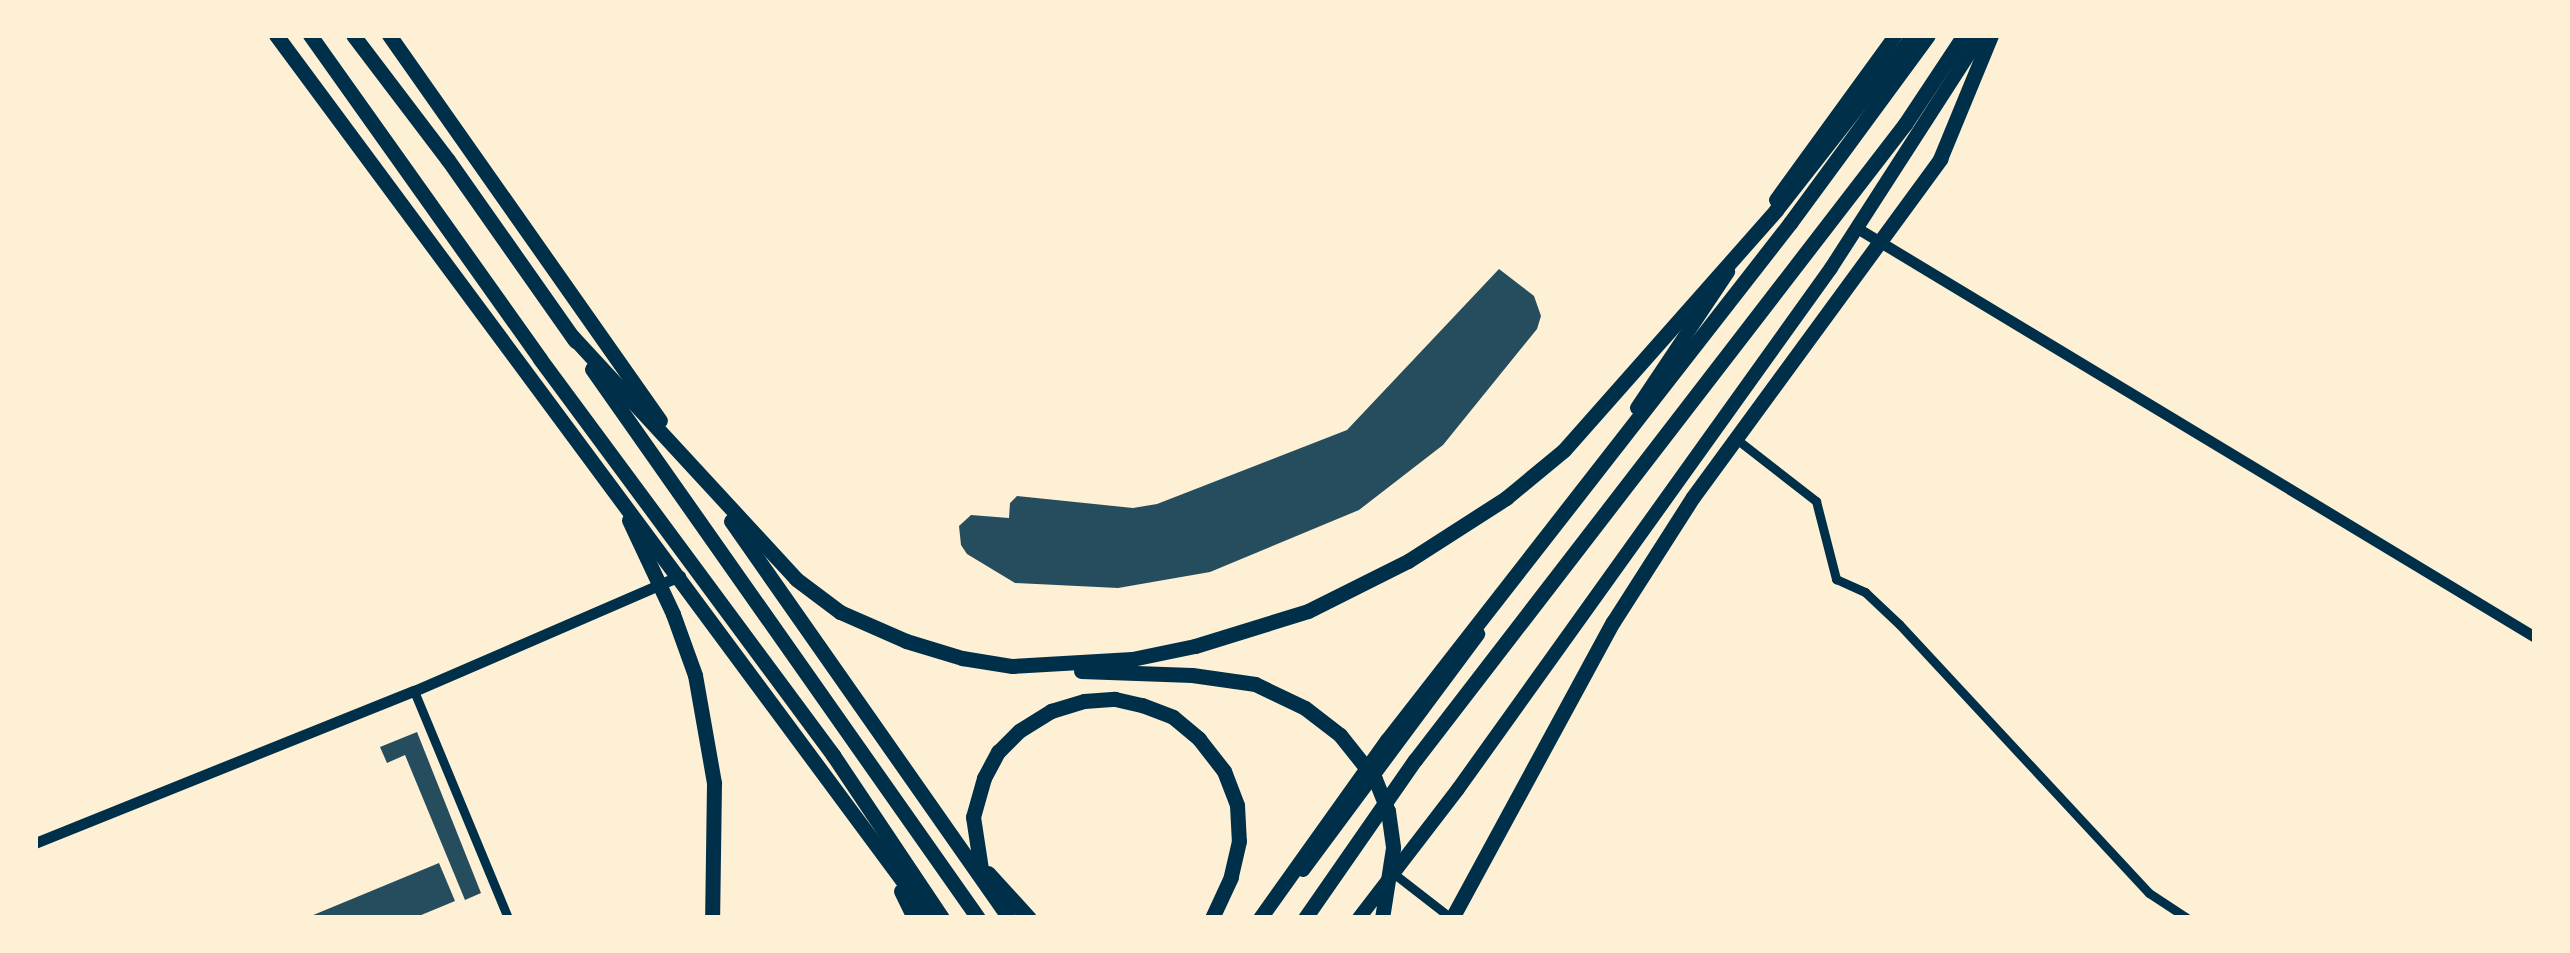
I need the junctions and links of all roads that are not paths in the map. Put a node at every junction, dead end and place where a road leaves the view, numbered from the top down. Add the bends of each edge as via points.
1 (276, 35) edge
2 (310, 35) edge
3 (354, 35) edge
4 (389, 35) edge
5 (1896, 35) edge
6 (1913, 35) edge
7 (1928, 35) edge
8 (1964, 35) edge
9 (1981, 35) edge
10 (1991, 35) edge
11 (1857, 228) junction
12 (572, 336) junction
13 (540, 359) junction
14 (1735, 438) junction
15 (680, 576) junction
16 (2535, 637) edge
17 (1012, 666) junction
18 (414, 690) junction
19 (948, 830) junction
20 (35, 843) edge
21 (880, 847) junction
22 (1393, 873) junction
23 (508, 918) edge
24 (712, 918) edge
25 (914, 918) edge
26 (930, 918) edge
27 (942, 918) edge
28 (978, 918) edge
29 (999, 918) edge
30 (1010, 918) edge
31 (1029, 918) edge
32 (1212, 918) edge
33 (1264, 918) edge
34 (1306, 918) edge
35 (1359, 918) edge
36 (1382, 918) edge
37 (1451, 918) edge
38 (2187, 918) edge

1 - 15 highway
2 - 13 highway
3 - 12 highway
4 - 19 highway
5 - 33 main road via 1791,177 1560,524
6 - 17 highway via 1776,210 1648,358 1564,450 1476,519 1354,589 1249,633 1132,660
7 - 33 highway via 1809,199 1387,740
8 - 34 highway via 1881,156 1415,760
9 - 11 main road
10 - 14 highway via 1940,159
11 - 16 street
11 - 22 main road
12 - 17 highway via 750,531 840,612 906,642
12 - 28 highway
13 - 24 highway via 635,531 695,675 714,783
13 - 27 highway via 832,754
14 - 37 highway via 1613,622
14 - 38 street via 1816,500 1836,579 1865,592 1899,624 2148,893
15 - 18 street
15 - 21 highway
17 - 36 highway via 1256,684 1306,708 1340,735 1375,778 1388,811 1394,848
18 - 20 street
18 - 23 street
19 - 30 highway
19 - 31 highway
21 - 25 highway
21 - 26 highway
22 - 35 main road
22 - 37 street
29 - 32 highway via 977,856 973,817 984,778 1018,731 1051,711 1115,699 1173,717 1224,772 1237,805 1239,841

